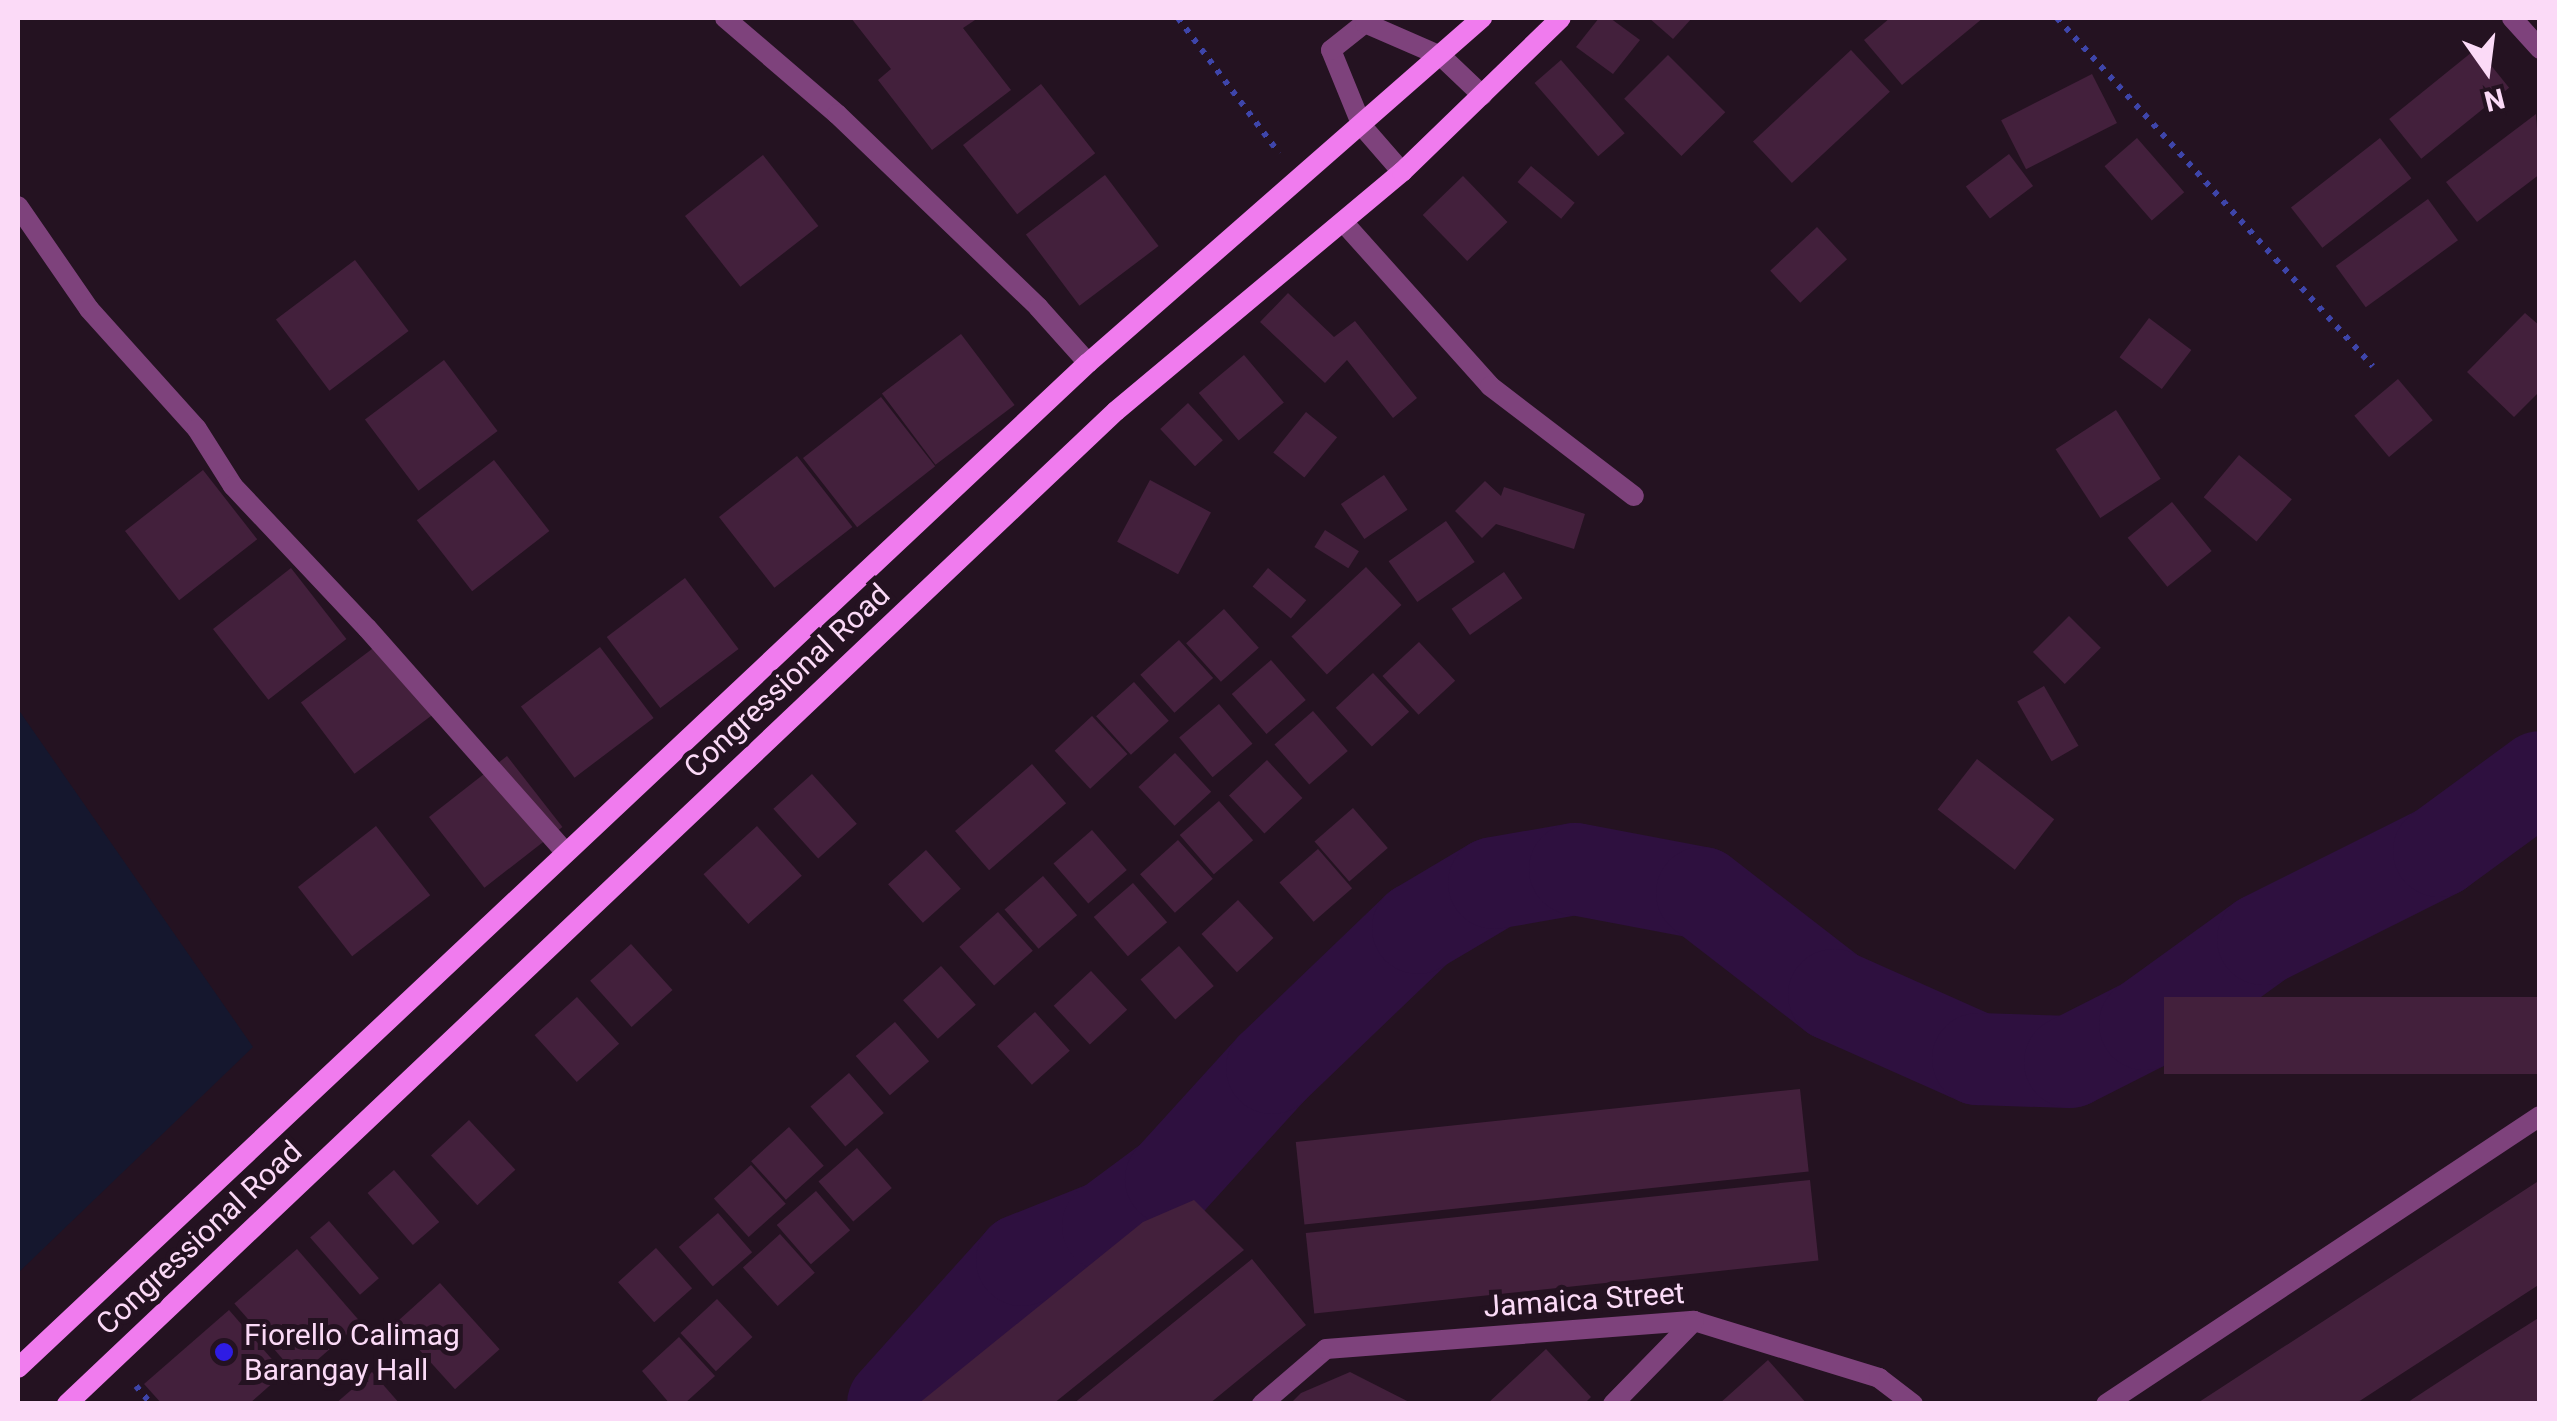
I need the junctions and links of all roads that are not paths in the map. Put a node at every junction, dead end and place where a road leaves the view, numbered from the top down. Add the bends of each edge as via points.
1 (725, 18) edge
2 (1482, 18) edge
3 (1561, 18) edge
4 (2512, 18) edge
5 (2540, 49) edge
6 (1441, 56) junction
7 (1482, 94) junction
8 (1362, 126) junction
9 (1402, 172) junction
10 (18, 206) edge
11 (1344, 223) junction
12 (1088, 363) junction
13 (1634, 496) dead end
14 (566, 853) junction
15 (2540, 1116) edge
16 (1694, 1321) junction
17 (18, 1368) edge
18 (67, 1404) edge
19 (1262, 1404) edge
20 (1613, 1404) edge
21 (1913, 1404) edge
22 (2106, 1404) edge

1 - 12 street via 850,126
2 - 6 main road, Congressional Road
3 - 7 main road, Congressional Road
4 - 5 street
6 - 7 street
6 - 8 main road, Congressional Road
6 - 8 street via 1365,23 1331,50
7 - 9 main road, Congressional Road
8 - 9 street
8 - 12 main road, Congressional Road
9 - 11 main road, Congressional Road
10 - 14 street via 89,309 197,429 233,486
11 - 13 street via 1490,386
11 - 18 main road, Congressional Road via 1116,411
12 - 14 main road, Congressional Road
14 - 17 main road, Congressional Road
15 - 22 street
16 - 19 street, Jamaica Street via 1326,1349
16 - 20 street
16 - 21 street, Jamaica Street via 1880,1378

